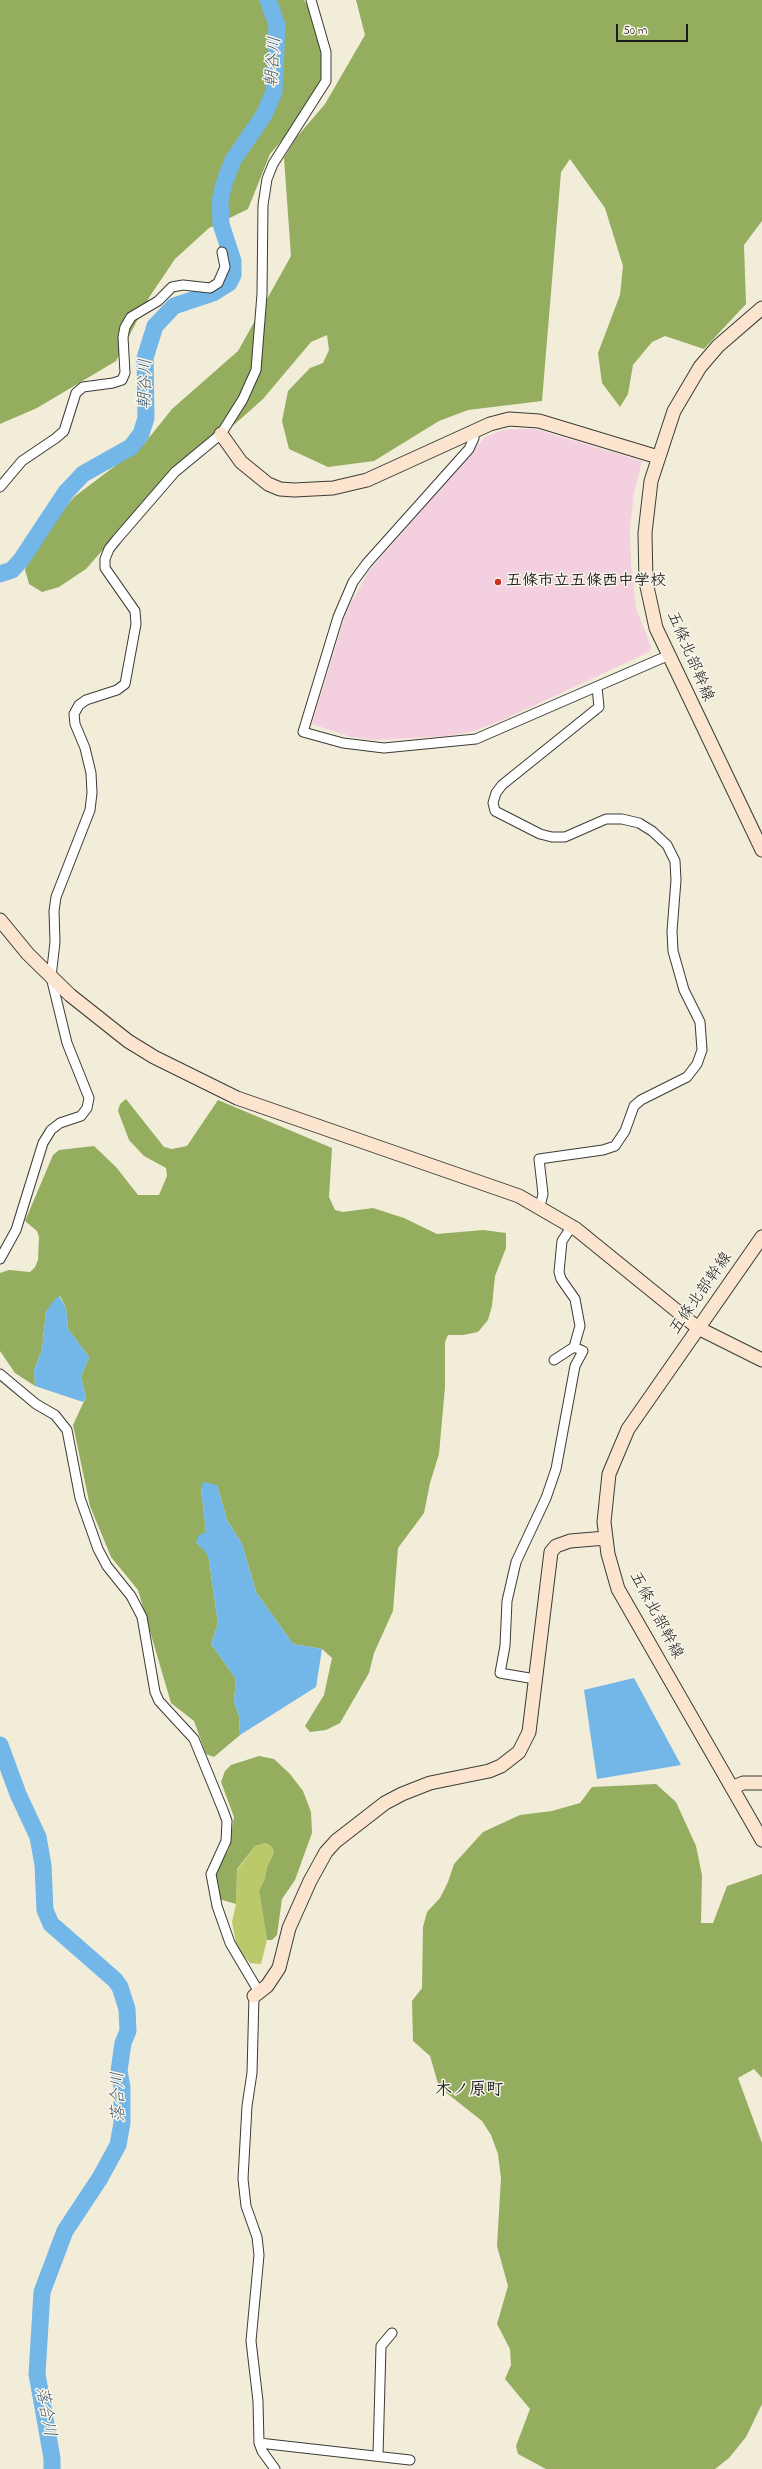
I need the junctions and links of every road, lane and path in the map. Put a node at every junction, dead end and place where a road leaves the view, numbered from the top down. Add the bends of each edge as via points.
1 (310, 0) edge
2 (222, 252) dead end
3 (762, 308) edge
4 (474, 431) junction
5 (221, 434) junction
6 (658, 457) junction
7 (0, 487) edge
8 (667, 656) junction
9 (597, 687) junction
10 (762, 850) edge
11 (0, 920) edge
12 (51, 977) junction
13 (540, 1206) junction
14 (572, 1226) junction
15 (762, 1237) edge
16 (0, 1259) edge
17 (698, 1328) junction
18 (574, 1347) junction
19 (554, 1360) dead end
20 (762, 1360) edge
21 (0, 1374) edge
22 (606, 1538) junction
23 (535, 1680) junction
24 (762, 1783) edge
25 (732, 1788) junction
26 (762, 1840) edge
27 (256, 1994) junction
28 (392, 2334) dead end
29 (259, 2443) junction
30 (378, 2455) junction
31 (410, 2460) dead end
32 (275, 2469) edge

1 - 5 street via 326,52 326,81 273,164 267,179 263,205 262,294 256,370 243,399
2 - 7 street via 225,267 218,283 210,288 172,287 158,301 131,318 125,327 123,338 125,373 122,380 113,384 92,385 76,393 64,430 22,461
3 - 6 street, 五條北部幹線 via 723,341 700,367 674,411
4 - 5 street via 367,480 333,488 294,490 280,489 268,484 241,462
4 - 6 street via 499,421 528,419
4 - 9 street via 470,449 367,563 353,582 338,617 303,732 355,745 384,748 458,742 476,739 500,730
5 - 12 street via 175,472 108,549 105,568 135,611 136,624 125,684 117,690 86,700 79,705 74,714 91,773 92,792 90,810 56,896
6 - 8 street, 五條北部幹線 via 647,510 645,559 649,604
8 - 9 street
8 - 10 street, 五條北部幹線
9 - 13 street via 599,707 502,785 493,804 495,811 540,834 552,837 565,837 606,819 622,819 639,823 667,845 675,861 676,874 673,951 684,990 700,1022 702,1050 697,1064 687,1077 634,1106 623,1135 615,1146 539,1159 543,1194
11 - 12 street
12 - 13 street via 128,1041 154,1058 206,1084 237,1098 493,1185
12 - 16 street via 68,1043 89,1098 87,1108 81,1116 51,1130 43,1143 16,1230
13 - 14 street
14 - 17 street
14 - 18 street via 562,1241 559,1272 579,1310 580,1326
15 - 17 street, 五條北部幹線
17 - 20 street
17 - 22 street, 五條北部幹線 via 628,1429 614,1458 606,1488
18 - 19 street
18 - 23 street via 583,1351 575,1366 556,1469 509,1584 505,1646 500,1673
21 - 27 street via 36,1404 55,1415 68,1430 80,1498 98,1549 107,1566 131,1596 142,1617 157,1697 165,1710 194,1739 227,1821 226,1841 211,1874 217,1906 230,1943
22 - 23 street via 570,1541 556,1546 551,1552
22 - 25 street, 五條北部幹線 via 613,1571 625,1601
23 - 27 street via 529,1732 525,1743 512,1759 489,1771 430,1783 402,1794 347,1832 331,1847 310,1881 289,1928 279,1968 267,1986
24 - 25 street via 743,1783
25 - 26 street, 五條北部幹線
27 - 29 street via 243,2179 246,2206 257,2237 259,2255 251,2341 258,2401
28 - 30 street via 381,2346
29 - 30 street
29 - 32 street
30 - 31 street

